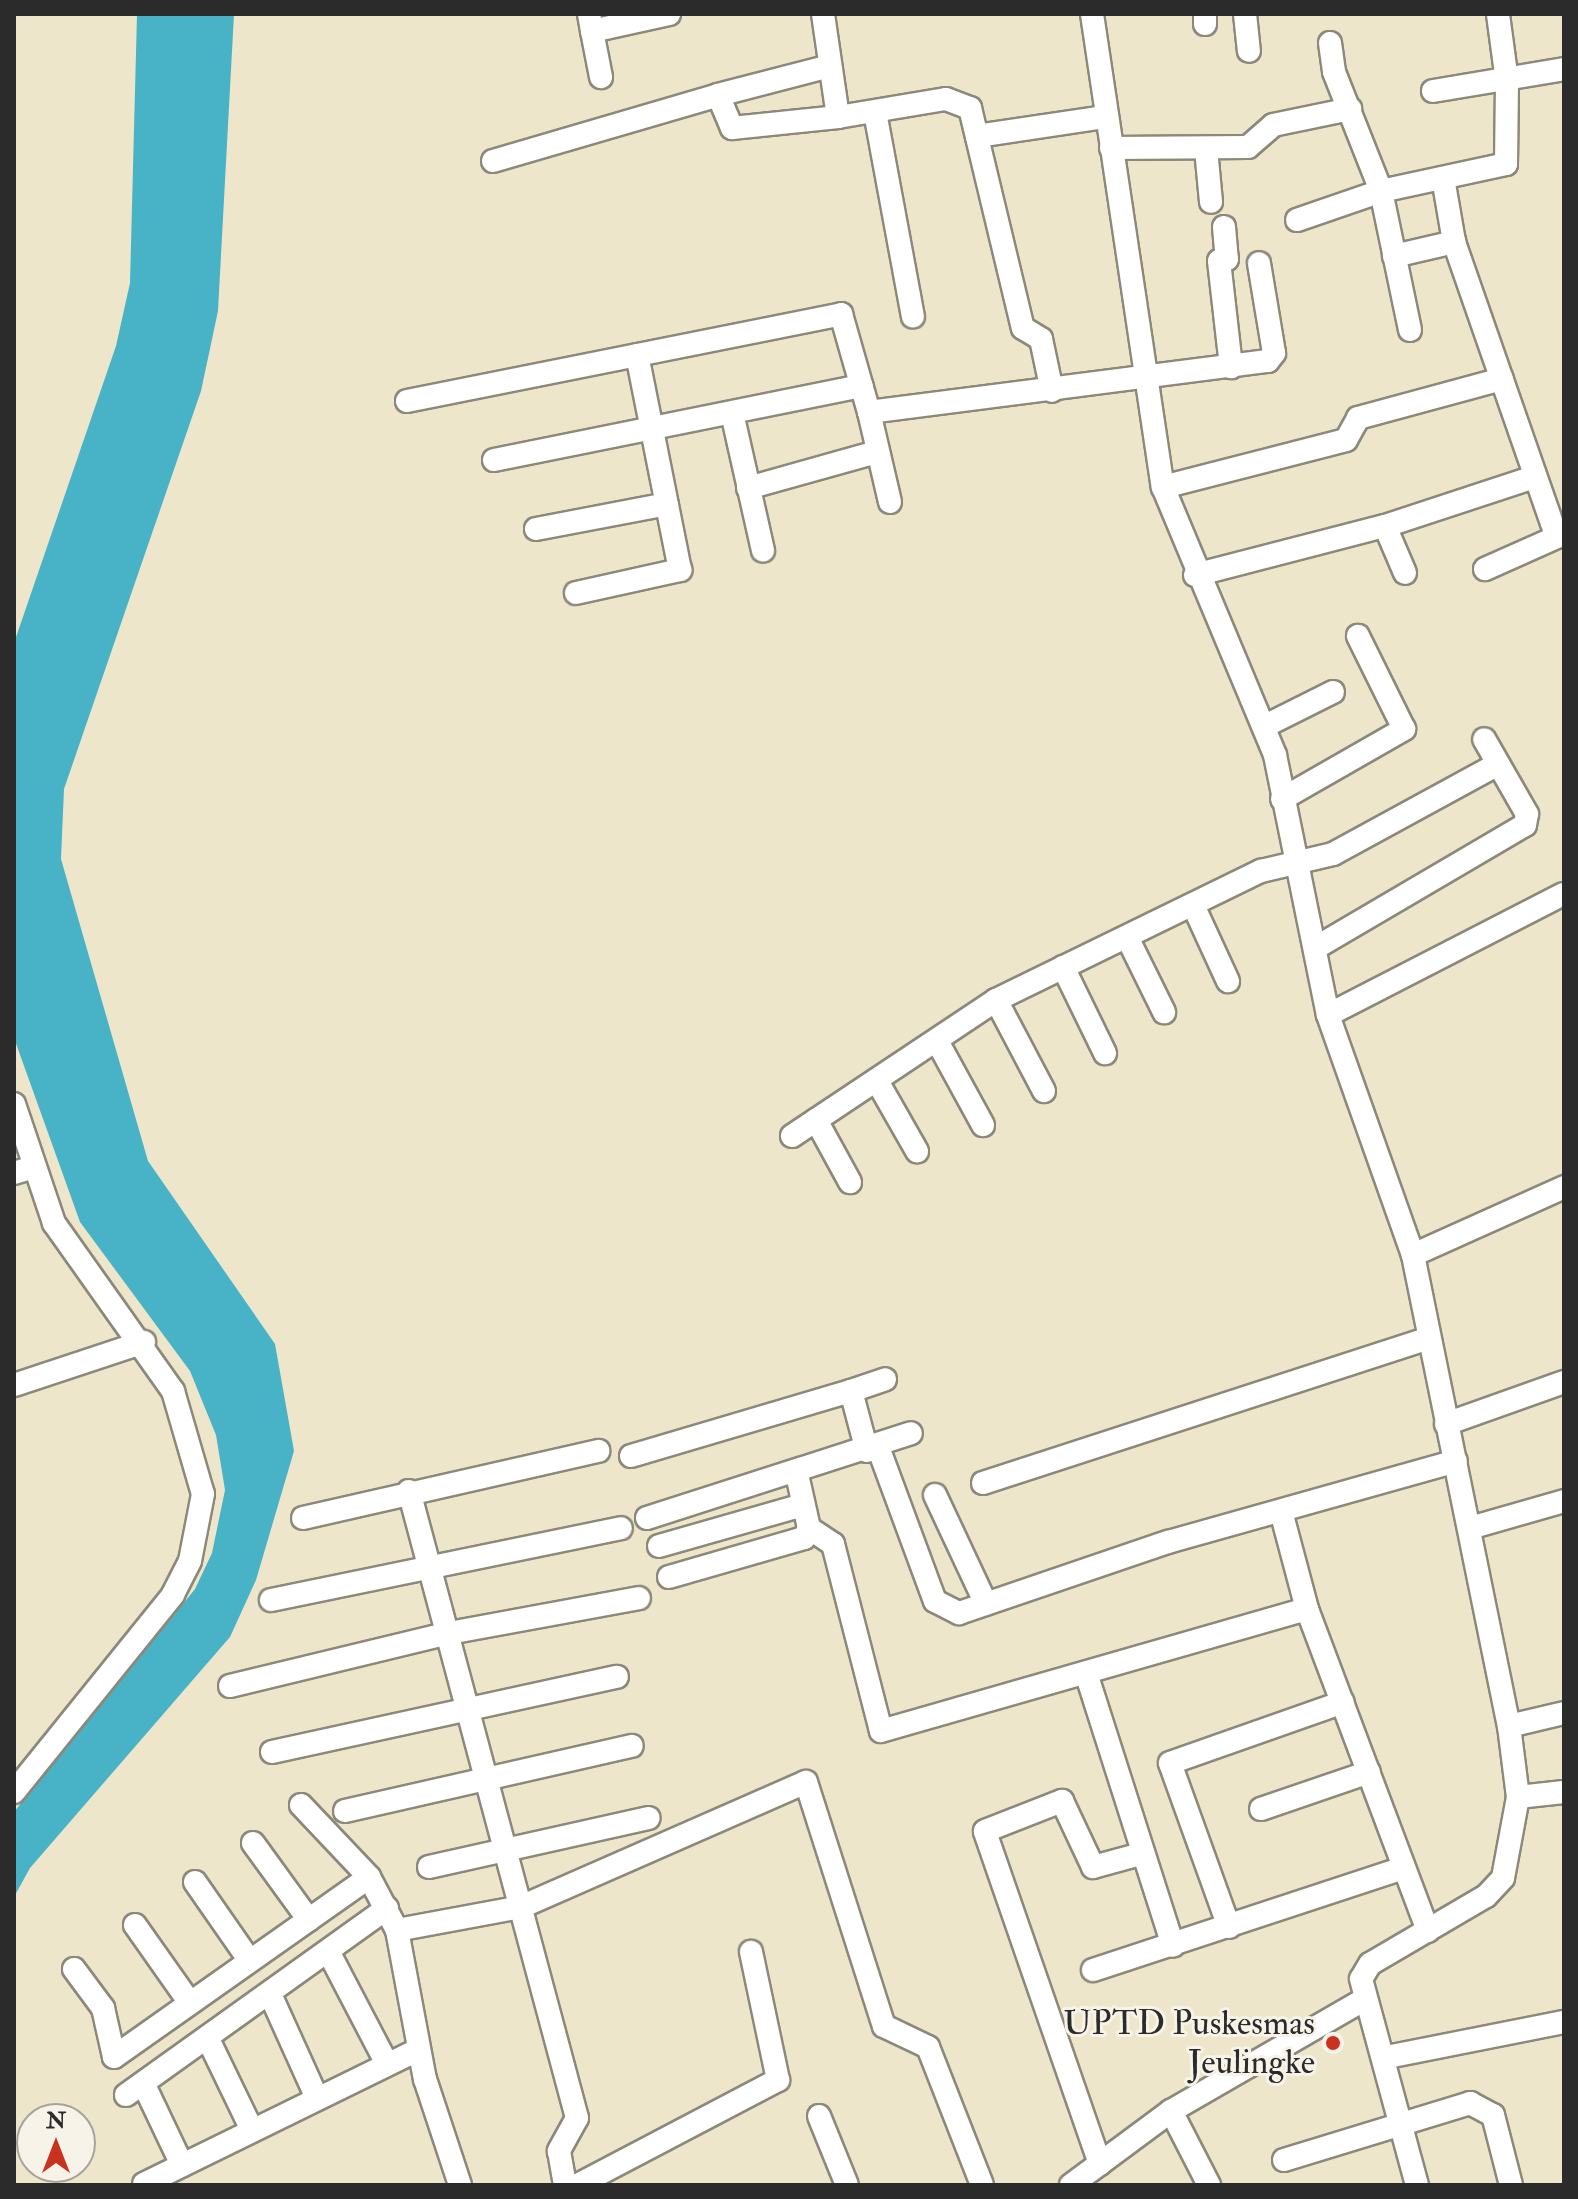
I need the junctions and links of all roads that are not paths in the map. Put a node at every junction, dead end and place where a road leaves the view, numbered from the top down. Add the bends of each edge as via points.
1 (669, 14) edge
2 (823, 14) edge
3 (1092, 14) edge
4 (1245, 14) edge
5 (1498, 14) edge
6 (590, 22) edge
7 (1330, 43) dead end
8 (1249, 51) dead end
9 (830, 66) junction
10 (1564, 69) edge
11 (601, 77) dead end
12 (1507, 81) junction
13 (1433, 91) dead end
14 (718, 95) junction
15 (1350, 109) junction
16 (875, 112) junction
17 (838, 117) junction
18 (1104, 117) junction
19 (977, 136) junction
20 (1111, 148) junction
21 (1206, 149) junction
22 (493, 161) dead end
23 (1443, 178) junction
24 (1381, 191) junction
25 (1211, 202) dead end
26 (1297, 220) dead end
27 (1224, 227) dead end
28 (1454, 242) junction
29 (1394, 256) junction
30 (1259, 263) dead end
31 (913, 317) dead end
32 (1410, 330) dead end
33 (637, 355) junction
34 (1231, 367) junction
35 (1502, 379) junction
36 (1142, 380) junction
37 (862, 386) junction
38 (1052, 391) junction
39 (407, 401) dead end
40 (869, 412) junction
41 (732, 413) junction
42 (652, 429) junction
43 (877, 452) junction
44 (494, 460) dead end
45 (1531, 478) junction
46 (1163, 487) junction
47 (748, 488) junction
48 (890, 502) dead end
49 (667, 504) junction
50 (1557, 511) edge
51 (1385, 526) junction
52 (536, 529) dead end
53 (763, 551) dead end
54 (1485, 569) dead end
55 (1405, 573) dead end
56 (1195, 575) junction
57 (576, 593) dead end
58 (1358, 636) dead end
59 (1333, 692) dead end
60 (1265, 726) junction
61 (1484, 739) dead end
62 (1498, 764) junction
63 (1282, 799) junction
64 (1298, 865) junction
65 (1563, 894) edge
66 (1193, 905) junction
67 (1127, 937) junction
68 (1317, 947) junction
69 (1063, 967) junction
70 (1228, 981) dead end
71 (996, 1000) junction
72 (1164, 1012) dead end
73 (1328, 1015) junction
74 (937, 1041) junction
75 (1105, 1053) dead end
76 (877, 1081) junction
77 (1044, 1091) dead end
78 (14, 1104) edge
79 (816, 1120) junction
80 (983, 1125) dead end
81 (792, 1136) dead end
82 (917, 1151) dead end
83 (24, 1170) edge
84 (850, 1182) dead end
85 (1564, 1187) edge
86 (1413, 1255) junction
87 (1428, 1338) junction
88 (144, 1342) junction
89 (885, 1379) dead end
90 (1564, 1382) edge
91 (14, 1385) edge
92 (851, 1391) junction
93 (1446, 1424) junction
94 (911, 1433) dead end
95 (873, 1449) junction
96 (599, 1451) dead end
97 (631, 1456) dead end
98 (1456, 1461) junction
99 (796, 1470) junction
100 (983, 1483) dead end
101 (409, 1491) junction
102 (935, 1495) dead end
103 (1564, 1501) edge
104 (803, 1505) junction
105 (1282, 1515) junction
106 (303, 1518) dead end
107 (647, 1518) dead end
108 (621, 1528) dead end
109 (809, 1528) junction
110 (1470, 1528) junction
111 (659, 1546) dead end
112 (430, 1565) junction
113 (669, 1577) dead end
114 (639, 1598) dead end
115 (271, 1600) dead end
116 (986, 1604) junction
117 (1307, 1609) junction
118 (449, 1633) junction
119 (1087, 1676) junction
120 (617, 1677) dead end
121 (230, 1686) dead end
122 (1343, 1702) junction
123 (466, 1707) junction
124 (1564, 1713) edge
125 (1509, 1726) junction
126 (632, 1746) dead end
127 (272, 1752) dead end
128 (1369, 1772) junction
129 (483, 1779) junction
130 (14, 1792) edge
131 (1564, 1792) edge
132 (1518, 1797) junction
133 (301, 1805) dead end
134 (1261, 1809) dead end
135 (345, 1811) dead end
136 (649, 1818) dead end
137 (253, 1843) dead end
138 (502, 1850) junction
139 (1141, 1854) junction
140 (429, 1867) dead end
141 (1403, 1868) junction
142 (369, 1877) junction
143 (195, 1882) dead end
144 (521, 1907) junction
145 (387, 1908) junction
146 (309, 1920) junction
147 (135, 1925) dead end
148 (1229, 1927) junction
149 (397, 1930) junction
150 (1428, 1931) junction
151 (1173, 1946) junction
152 (328, 1951) junction
153 (751, 1952) dead end
154 (250, 1961) junction
155 (74, 1969) dead end
156 (1093, 1970) dead end
157 (270, 1994) junction
158 (1365, 1999) junction
159 (190, 2003) junction
160 (1564, 2022) edge
161 (208, 2039) junction
162 (419, 2049) junction
163 (1387, 2057) junction
164 (387, 2064) junction
165 (317, 2098) junction
166 (1171, 2111) junction
167 (819, 2116) dead end
168 (1404, 2118) junction
169 (252, 2130) junction
170 (1284, 2160) dead end
171 (1100, 2164) junction
172 (182, 2165) junction
173 (144, 2184) edge
174 (460, 2185) edge
175 (565, 2185) edge
176 (578, 2185) edge
177 (847, 2185) edge
178 (982, 2185) edge
179 (1071, 2185) edge
180 (1209, 2185) edge
181 (1417, 2185) edge
182 (1511, 2185) edge

1 - 6 street
2 - 9 street
3 - 18 street
4 - 8 street
5 - 12 street
6 - 11 street
7 - 15 street
9 - 14 street
9 - 17 street
10 - 12 street
12 - 13 street
12 - 23 street via 1506,164
14 - 17 street via 732,128
14 - 22 street
15 - 21 street via 1273,125 1248,147
15 - 24 street
16 - 17 street
16 - 19 street via 955,98 970,108
16 - 31 street
18 - 19 street
18 - 20 street
19 - 38 street via 1023,328 1041,339
20 - 21 street
20 - 36 street
21 - 25 street
23 - 24 street
23 - 28 street
24 - 26 street
24 - 29 street
27 - 34 street via 1227,259 1219,261
28 - 29 street
28 - 35 street
29 - 32 street
30 - 34 street via 1274,353 1268,361
33 - 37 street via 841,314
33 - 39 street
33 - 42 street
34 - 36 street
35 - 45 street
35 - 46 street via 1358,418 1346,440
36 - 38 street
36 - 46 street
37 - 40 street
37 - 41 street
38 - 40 street
40 - 43 street
41 - 42 street
41 - 47 street
42 - 44 street
42 - 49 street
43 - 47 street
43 - 48 street
45 - 50 street
45 - 51 street
46 - 56 street
47 - 53 street
49 - 52 street
49 - 57 street via 680,570
50 - 54 street via 1556,539
51 - 55 street
51 - 56 street
56 - 60 street
58 - 63 street via 1404,729
59 - 60 street
60 - 63 street
61 - 62 street
62 - 64 street via 1333,854
62 - 68 street via 1527,814 1525,825
63 - 64 street
64 - 66 street via 1261,871
64 - 68 street
65 - 73 street
66 - 67 street
66 - 70 street
67 - 69 street
67 - 72 street
68 - 73 street
69 - 71 street
69 - 75 street
71 - 74 street
71 - 77 street
73 - 86 street
74 - 76 street
74 - 80 street
76 - 79 street
76 - 82 street
78 - 83 street
79 - 81 street
79 - 84 street
83 - 88 street via 54,1223
85 - 86 street
86 - 87 street
87 - 93 street
87 - 100 street
88 - 91 street
88 - 130 street via 197,1452 203,1494 190,1561 153,1622
89 - 92 street
90 - 93 street
92 - 95 street
92 - 97 street
93 - 98 street
94 - 95 street
95 - 99 street
95 - 116 street via 935,1601 959,1613
96 - 101 street
98 - 105 street
98 - 110 street
99 - 104 street
99 - 107 street
101 - 106 street
101 - 112 street
102 - 116 street
103 - 110 street
104 - 109 street
104 - 111 street
105 - 116 street via 1168,1542
105 - 117 street
108 - 112 street
109 - 113 street via 804,1538
109 - 119 street via 833,1544 881,1731
110 - 125 street
112 - 115 street
112 - 118 street
114 - 118 street
117 - 119 street
117 - 122 street
118 - 121 street
118 - 123 street
119 - 139 street
120 - 123 street
122 - 128 street
122 - 148 street via 1170,1763
123 - 127 street
123 - 129 street
124 - 125 street
125 - 132 street
126 - 129 street
128 - 134 street
128 - 141 street
129 - 135 street
129 - 138 street
131 - 132 street
132 - 150 street via 1503,1878
133 - 142 street
136 - 138 street
137 - 146 street
138 - 140 street
138 - 144 street
139 - 151 street
139 - 171 street via 1093,1867 1062,1801 985,1831
141 - 148 street
141 - 150 street
142 - 145 street
142 - 146 street
143 - 154 street
144 - 149 street
144 - 175 street via 577,2118 559,2151
144 - 178 street via 809,1783 884,2026 928,2047
145 - 149 street
145 - 152 street
146 - 154 street
147 - 159 street
148 - 151 street
149 - 162 street
150 - 158 street via 1364,1970
151 - 156 street
152 - 157 street
152 - 164 street
153 - 176 street via 778,2080
154 - 159 street
155 - 159 street via 103,2008 114,2057
157 - 161 street
157 - 165 street
158 - 163 street
158 - 166 street
160 - 163 street
161 - 169 street
161 - 172 street via 135,2090
162 - 164 street
162 - 174 street
163 - 168 street
164 - 165 street
165 - 169 street
166 - 171 street
166 - 180 street
167 - 177 street
168 - 170 street
168 - 181 street
168 - 182 street via 1482,2105 1493,2115
169 - 172 street
171 - 179 street
172 - 173 street

